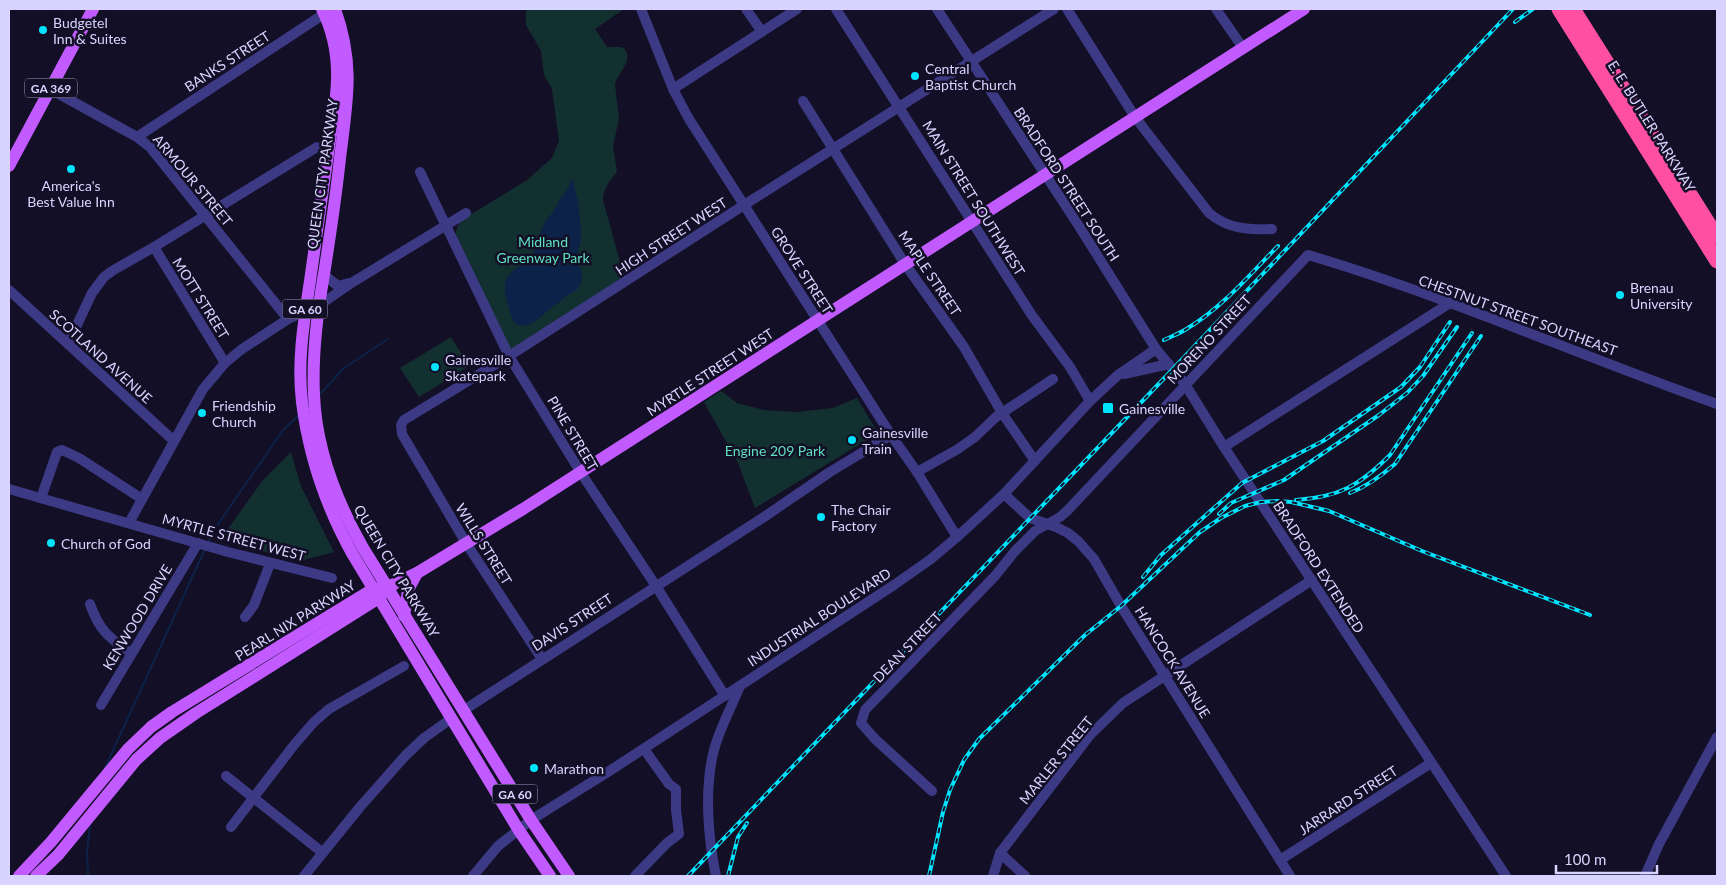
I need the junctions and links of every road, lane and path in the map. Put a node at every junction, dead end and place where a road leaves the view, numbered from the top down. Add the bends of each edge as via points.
1 (92, 9) edge
2 (641, 9) edge
3 (746, 9) edge
4 (798, 9) edge
5 (836, 9) edge
6 (936, 9) edge
7 (1054, 9) edge
8 (1067, 9) edge
9 (1216, 9) edge
10 (1304, 9) edge
11 (329, 10) edge
12 (1569, 13) edge
13 (762, 32) junction
14 (1243, 48) junction
15 (971, 60) junction
16 (673, 89) junction
17 (50, 90) junction
18 (803, 101) dead end
19 (899, 106) junction
20 (1135, 117) junction
21 (136, 137) junction
22 (317, 147) dead end
23 (833, 149) junction
24 (9, 166) edge
25 (420, 172) dead end
26 (1044, 175) junction
27 (744, 205) junction
28 (466, 213) dead end
29 (204, 216) junction
30 (972, 221) junction
31 (445, 225) junction
32 (1272, 229) dead end
33 (1717, 238) edge
34 (154, 247) junction
35 (1308, 255) joint
36 (1717, 260) edge
37 (905, 264) junction
38 (324, 275) junction
39 (1109, 275) joint
40 (353, 282) junction
41 (9, 290) edge
42 (1450, 303) junction
43 (318, 306) junction
44 (304, 312) junction
45 (288, 319) junction
46 (818, 321) junction
47 (68, 344) junction
48 (1156, 349) junction
49 (509, 356) junction
50 (225, 363) junction
51 (1169, 364) junction
52 (1118, 375) junction
53 (1053, 379) dead end
54 (1185, 384) junction
55 (1090, 401) junction
56 (1717, 404) edge
57 (1002, 414) junction
58 (891, 435) junction
59 (174, 441) junction
60 (406, 441) joint
61 (1224, 447) junction
62 (1035, 461) junction
63 (581, 472) junction
64 (917, 472) junction
65 (9, 489) edge
66 (1004, 494) junction
67 (41, 498) junction
68 (142, 498) junction
69 (129, 523) junction
70 (1046, 524) junction
71 (957, 537) junction
72 (198, 543) junction
73 (466, 543) junction
74 (270, 564) junction
75 (417, 573) junction
76 (332, 578) dead end
77 (1312, 580) junction
78 (656, 586) junction
79 (388, 587) junction
80 (376, 594) junction
81 (90, 604) dead end
82 (245, 616) dead end
83 (404, 616) junction
84 (131, 653) junction
85 (542, 659) junction
86 (404, 666) dead end
87 (1165, 675) junction
88 (740, 685) junction
89 (725, 696) junction
90 (101, 705) dead end
91 (464, 710) junction
92 (452, 718) junction
93 (1717, 737) edge
94 (644, 749) junction
95 (1431, 763) junction
96 (226, 776) dead end
97 (932, 791) dead end
98 (254, 797) junction
99 (531, 820) junction
100 (231, 827) dead end
101 (518, 829) junction
102 (323, 853) junction
103 (1000, 853) junction
104 (1280, 860) junction
105 (19, 876) edge
106 (36, 876) edge
107 (304, 876) edge
108 (473, 876) edge
109 (550, 876) edge
110 (569, 876) edge
111 (634, 876) edge
112 (716, 876) edge
113 (993, 876) edge
114 (1025, 876) edge
115 (1290, 876) edge
116 (1506, 876) edge
117 (1645, 876) edge

1 - 17 main road, GA 369
2 - 16 street, GROVE STREET
3 - 13 street
4 - 13 street
5 - 19 street, MAIN STREET SOUTHWEST
6 - 15 street, BRADFORD STREET SOUTH
7 - 15 street, HIGH STREET WEST
8 - 20 street
9 - 14 street
10 - 14 main road, MYRTLE STREET WEST
11 - 21 street, BANKS STREET
11 - 38 main road, QUEEN CITY PARKWAY / GA 60 via 344,38 349,77
11 - 44 main road, QUEEN CITY PARKWAY / GA 60 via 337,68 337,96
12 - 33 highway, E. E. BUTLER PARKWAY
12 - 36 highway, E. E. BUTLER PARKWAY
13 - 16 street
14 - 20 main road, MYRTLE STREET WEST
15 - 19 street, HIGH STREET WEST
15 - 26 street, BRADFORD STREET SOUTH
16 - 27 street, GROVE STREET via 689,120
17 - 21 street, ARMOUR STREET
17 - 24 main road, GA 369
18 - 23 street, MAPLE STREET
19 - 23 street, HIGH STREET WEST
19 - 30 street, MAIN STREET SOUTHWEST
20 - 26 main road, MYRTLE STREET WEST
20 - 32 street via 1214,217 1234,228
21 - 29 street, ARMOUR STREET via 150,147
22 - 29 street
23 - 27 street, HIGH STREET WEST
23 - 37 street, MAPLE STREET
25 - 31 street, PINE STREET
26 - 30 main road, MYRTLE STREET WEST
26 - 39 street, BRADFORD STREET SOUTH
27 - 46 street, GROVE STREET
27 - 49 street, HIGH STREET WEST
28 - 31 street
29 - 34 street
29 - 45 street, ARMOUR STREET
30 - 37 main road, MYRTLE STREET WEST
30 - 55 street, MAIN STREET SOUTHWEST
31 - 40 street
31 - 49 street, PINE STREET
34 - 47 street via 104,277 87,302
34 - 50 street, MOTT STREET
35 - 42 street, CHESTNUT STREET SOUTHEAST
35 - 54 street, MORENO STREET
37 - 46 main road, MYRTLE STREET WEST
37 - 57 street, MAPLE STREET via 964,348
38 - 40 street via 338,286
38 - 43 main road, QUEEN CITY PARKWAY / GA 60
39 - 48 street, BRADFORD EXTENDED
40 - 43 street
41 - 47 street, SCOTLAND AVENUE
42 - 56 street, CHESTNUT STREET SOUTHEAST
42 - 61 street
43 - 44 street
43 - 79 main road, QUEEN CITY PARKWAY / GA 60 via 314,394 320,439 335,492
44 - 45 street
44 - 80 main road, QUEEN CITY PARKWAY / GA 60 via 301,392 322,491 337,527
45 - 50 street
46 - 58 street, GROVE STREET
46 - 63 main road, MYRTLE STREET WEST
47 - 59 street, SCOTLAND AVENUE
48 - 51 street, BRADFORD EXTENDED
48 - 52 street, INDUSTRIAL BOULEVARD
49 - 60 street, HIGH STREET WEST via 404,420 401,425
49 - 63 street, PINE STREET
50 - 59 street via 203,389
51 - 52 street
51 - 54 street, BRADFORD EXTENDED
52 - 55 street, INDUSTRIAL BOULEVARD
53 - 57 street
54 - 61 street, BRADFORD EXTENDED
54 - 70 street, MORENO STREET via 1067,511
55 - 62 street, INDUSTRIAL BOULEVARD
57 - 62 street, MAPLE STREET
57 - 64 street via 958,449
58 - 64 street, GROVE STREET
58 - 78 street, DAVIS STREET
59 - 68 street
60 - 73 street, WILLS STREET
61 - 77 street, BRADFORD EXTENDED
62 - 66 street, INDUSTRIAL BOULEVARD
63 - 73 main road, MYRTLE STREET WEST
63 - 78 street, PINE STREET
64 - 71 street, GROVE STREET
65 - 67 street, MYRTLE STREET WEST
66 - 70 street, HANCOCK AVENUE via 1030,518
66 - 71 street, INDUSTRIAL BOULEVARD
67 - 68 street via 57,452 62,450
67 - 69 street, MYRTLE STREET WEST
68 - 69 street
69 - 72 street, MYRTLE STREET WEST
70 - 87 street, HANCOCK AVENUE via 1068,533 1094,559
70 - 97 street, DEAN STREET via 1015,550 995,576 865,710 861,723
71 - 88 street, INDUSTRIAL BOULEVARD via 894,585
72 - 74 street, MYRTLE STREET WEST
72 - 84 street, KENWOOD DRIVE
73 - 75 main road, MYRTLE STREET WEST
73 - 85 street, WILLS STREET
74 - 76 street, MYRTLE STREET WEST
74 - 82 street via 254,605
75 - 79 main road, MYRTLE STREET WEST
75 - 83 main road via 408,590
77 - 87 street, MARLER STREET
77 - 95 street, BRADFORD EXTENDED
78 - 85 street, DAVIS STREET
78 - 89 street, PINE STREET
79 - 80 main road, PEARL NIX PARKWAY
79 - 83 main road, QUEEN CITY PARKWAY / GA 60
80 - 92 main road, QUEEN CITY PARKWAY / GA 60
80 - 105 main road, PEARL NIX PARKWAY via 151,727 128,749
80 - 106 main road, PEARL NIX PARKWAY via 160,738 136,760
81 - 84 street via 96,620 111,639
83 - 91 main road, QUEEN CITY PARKWAY / GA 60
84 - 90 street, KENWOOD DRIVE
85 - 91 street, DAVIS STREET
86 - 98 street via 321,715
87 - 103 street, MARLER STREET via 1123,703 1090,735
87 - 104 street, HANCOCK AVENUE
88 - 89 street, INDUSTRIAL BOULEVARD
88 - 112 street via 714,749 710,772 708,824
89 - 94 street, INDUSTRIAL BOULEVARD
91 - 92 main road, DAVIS STREET
91 - 99 main road, QUEEN CITY PARKWAY / GA 60
92 - 101 main road, QUEEN CITY PARKWAY / GA 60
92 - 102 street, DAVIS STREET via 405,756
93 - 117 street
94 - 99 street, INDUSTRIAL BOULEVARD
94 - 111 street via 676,789 680,834 666,843
95 - 104 street, JARRARD STREET
95 - 116 street, BRADFORD EXTENDED
96 - 98 street
98 - 100 street
98 - 102 street
99 - 101 street, INDUSTRIAL BOULEVARD
99 - 110 main road, QUEEN CITY PARKWAY / GA 60
101 - 108 street, INDUSTRIAL BOULEVARD via 498,846
101 - 109 main road, QUEEN CITY PARKWAY / GA 60
102 - 107 street, DAVIS STREET
103 - 113 street, MARLER STREET
103 - 114 street
104 - 115 street, HANCOCK AVENUE

